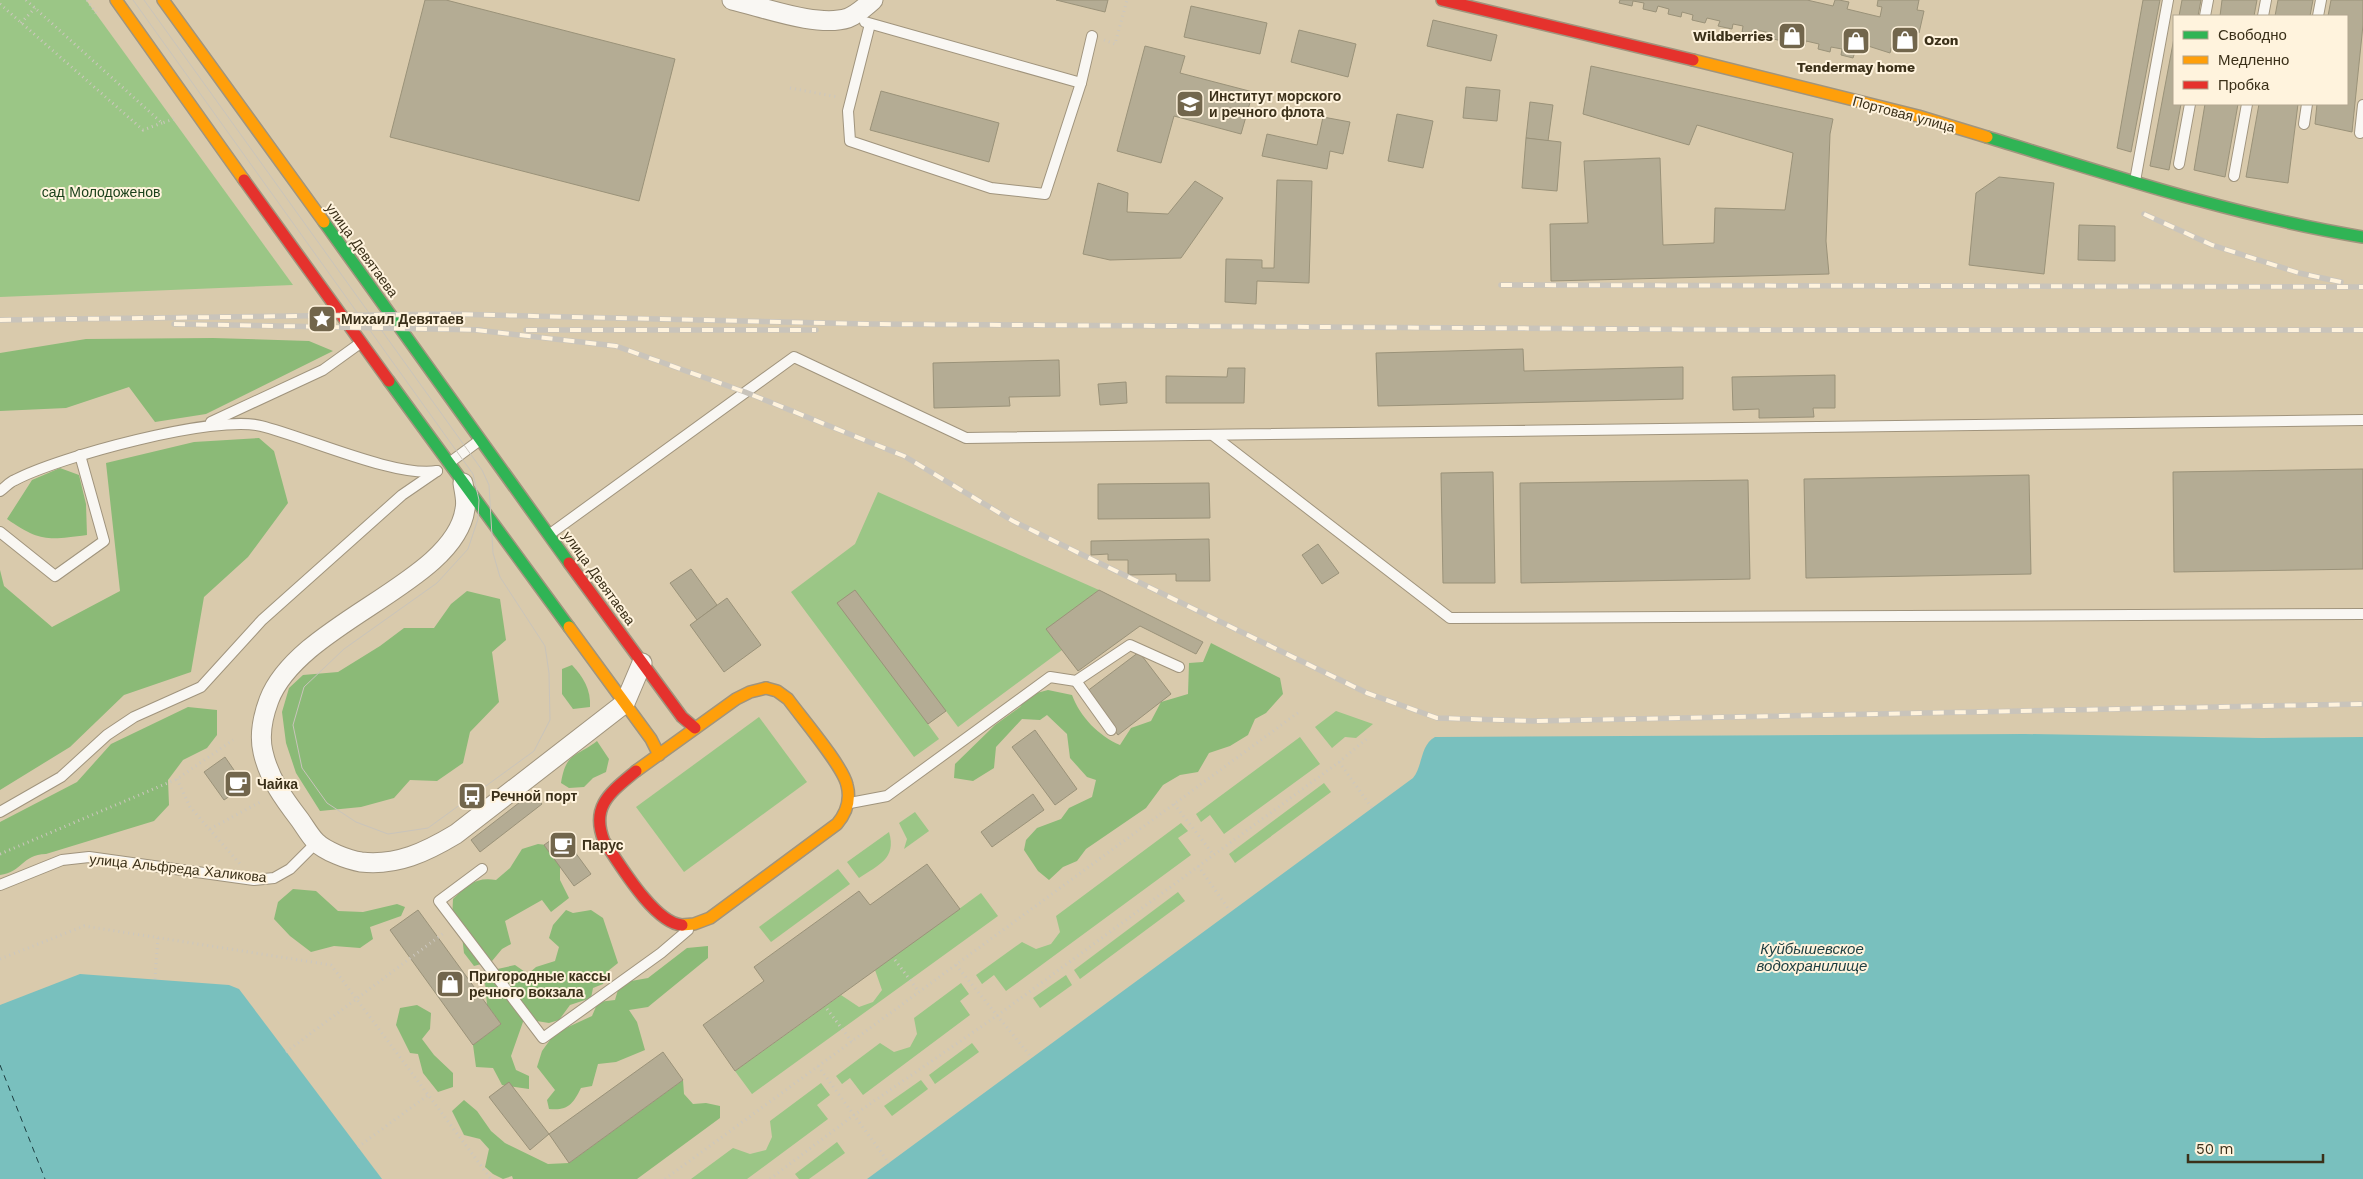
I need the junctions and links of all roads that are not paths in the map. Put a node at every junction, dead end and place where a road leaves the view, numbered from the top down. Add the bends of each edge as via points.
1 (116, 0) edge
2 (163, 0) edge
3 (732, 0) edge
4 (874, 0) edge
5 (1442, 0) edge
6 (2168, 0) edge
7 (2208, 0) edge
8 (2266, 0) edge
9 (2321, 0) edge
10 (2205, 15) edge
11 (2263, 15) edge
12 (2318, 15) edge
13 (850, 17) junction
14 (870, 24) junction
15 (1092, 36) road end
16 (1080, 83) junction
17 (2190, 105) edge
18 (2247, 105) edge
19 (2307, 105) edge
20 (2363, 105) edge
21 (2304, 124) dead end
22 (2360, 133) dead end
23 (2179, 164) dead end
24 (2234, 176) dead end
25 (2135, 182) junction
26 (2363, 237) edge
27 (361, 343) junction
28 (2363, 420) edge
29 (204, 426) junction
30 (1214, 436) junction
31 (481, 440) junction
32 (80, 455) junction
33 (450, 463) junction
34 (437, 471) junction
35 (463, 482) junction
36 (0, 492) edge
37 (0, 532) edge
38 (549, 534) junction
39 (2363, 614) edge
40 (642, 663) junction
41 (1178, 667) dead end
42 (1076, 681) junction
43 (625, 703) junction
44 (695, 728) junction
45 (1111, 730) dead end
46 (660, 755) junction
47 (849, 804) junction
48 (0, 812) edge
49 (317, 842) junction
50 (482, 869) dead end
51 (0, 885) edge
52 (693, 926) junction

1 - 27 street
2 - 31 street, улица Девятаева
3 - 13 street via 820,20
4 - 13 street
5 - 25 street, Портовая улица via 1918,116
6 - 25 lane
7 - 10 lane
8 - 11 lane
9 - 12 lane
13 - 14 lane
14 - 16 lane
14 - 16 lane via 848,111 850,141 991,188 1045,194
15 - 16 lane
17 - 23 lane
18 - 24 lane
19 - 21 lane
20 - 22 lane
25 - 26 street, Портовая улица via 2303,227
27 - 29 lane via 323,370
27 - 33 street
28 - 30 lane
29 - 32 lane
29 - 34 lane via 259,425 409,470
30 - 38 lane via 966,438 794,357
30 - 39 lane via 1450,618
31 - 33 lane
31 - 38 street, улица Девятаева
32 - 36 lane via 14,480
32 - 37 lane via 104,541 55,576
33 - 34 lane
33 - 35 street
34 - 48 lane via 402,495 262,620 202,687 134,717 61,777
35 - 43 street
35 - 49 street via 466,510 451,541 412,576 312,646 282,677 269,700 262,724 263,750 275,786
38 - 40 street, улица Девятаева
40 - 43 street
40 - 44 street, улица Девятаева
41 - 42 lane via 1130,644
42 - 45 lane
42 - 47 lane via 1050,677 887,796
43 - 46 street
43 - 49 street via 456,834 430,850 397,862 360,862
44 - 46 street
44 - 47 street via 744,694 756,689 777,691 788,699 845,777 850,790
46 - 52 street via 616,788 603,803 598,815 599,829 604,842 661,916 675,925
47 - 52 street via 845,816 837,824 710,918
49 - 51 lane, улица Альфреда Халикова via 290,869 274,878 254,880 89,857 62,860
50 - 52 lane via 439,902 543,1038

